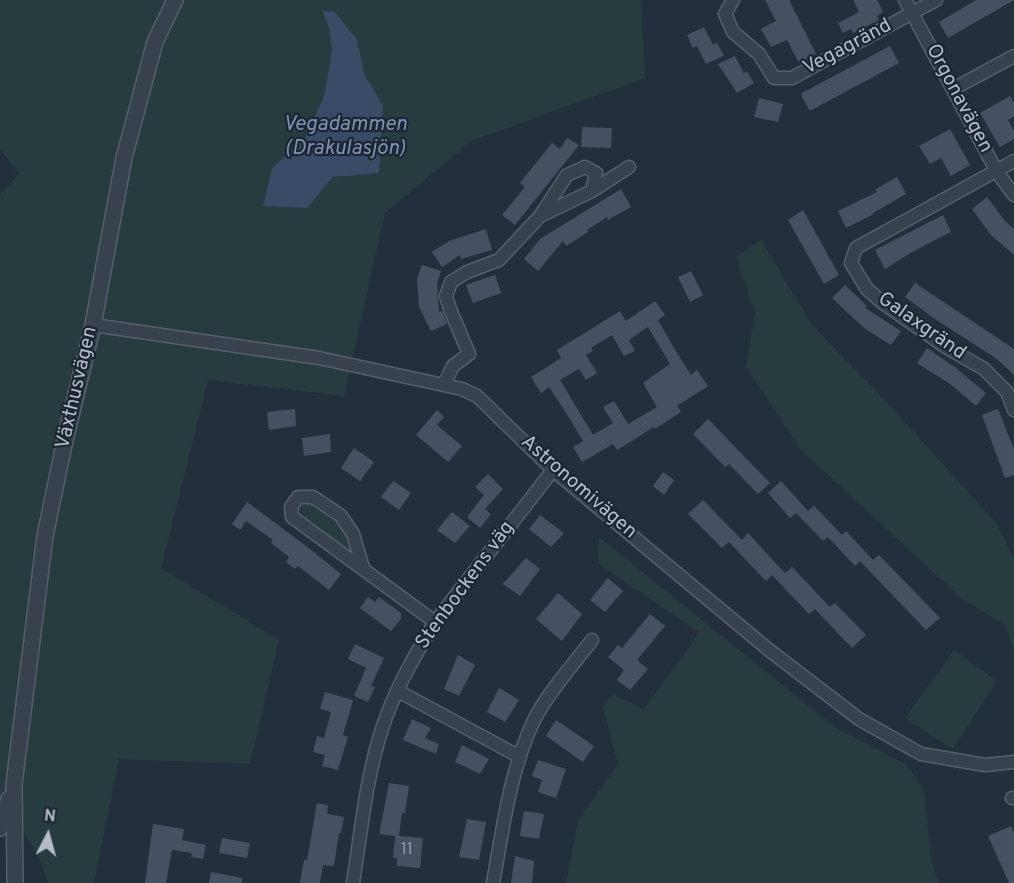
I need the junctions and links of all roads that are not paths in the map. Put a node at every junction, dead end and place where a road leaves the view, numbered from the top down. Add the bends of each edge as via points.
1 (175, 0) edge
2 (733, 0) edge
3 (905, 0) edge
4 (936, 0) edge
5 (912, 14) junction
6 (1014, 56) edge
7 (953, 89) junction
8 (1014, 162) edge
9 (629, 166) dead end
10 (997, 171) junction
11 (592, 191) junction
12 (1014, 195) edge
13 (540, 216) junction
14 (93, 325) junction
15 (444, 384) junction
16 (1014, 410) edge
17 (553, 470) junction
18 (363, 568) junction
19 (435, 622) junction
20 (592, 640) dead end
21 (398, 691) junction
22 (519, 757) junction
23 (1014, 762) edge
24 (14, 784) junction
25 (0, 828) edge
26 (0, 872) edge
27 (15, 882) edge
28 (353, 883) edge
29 (493, 883) edge

1 - 14 street, Växthusvägen via 155,42 124,158
2 - 5 street, Vegagränd via 725,14 733,32 759,54 774,78 792,78
3 - 5 street, Orgonavägen
4 - 5 street
5 - 7 street, Orgonavägen
6 - 7 street
7 - 10 street, Orgonavägen
8 - 10 street
9 - 11 street
10 - 12 street, Orgonavägen
10 - 16 street, Galaxgränd via 856,248 851,263 867,289 883,303 984,369 1007,392
11 - 13 street
11 - 13 street via 597,173 585,167 567,175
13 - 15 street via 499,260 451,282 446,296 469,354 453,366
14 - 15 street, Astronomivägen via 319,358
14 - 24 street, Växthusvägen via 45,536
15 - 17 street, Astronomivägen via 477,396
17 - 19 street, Stenbockens väg
17 - 23 street, Astronomivägen via 769,650 859,719 921,754 985,765
18 - 18 street via 353,534 341,516 313,496 298,497 291,507 292,517
18 - 19 street
19 - 21 street, Stenbockens väg
20 - 22 street via 536,717
21 - 22 street
21 - 28 street, Stenbockens väg via 382,728 369,782
22 - 29 street
24 - 25 street, Växthusvägen
24 - 27 street, Växthusvägen
26 - 27 street, Växthusvägen

